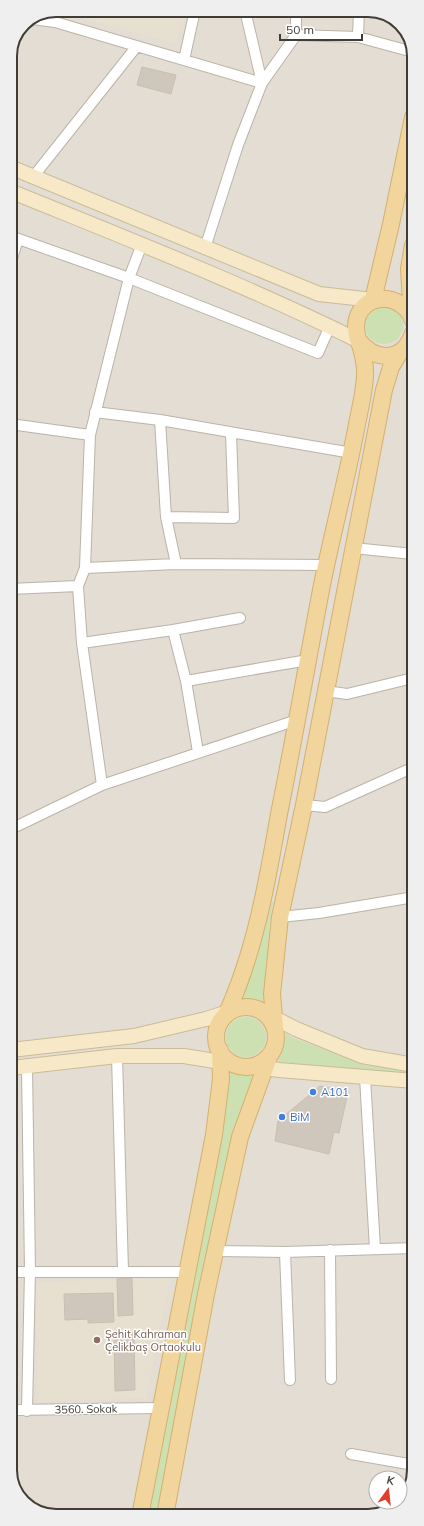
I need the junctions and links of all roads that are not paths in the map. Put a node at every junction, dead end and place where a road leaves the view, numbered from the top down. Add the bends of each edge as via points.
1 (193, 17) edge
2 (247, 17) edge
3 (296, 17) edge
4 (359, 17) edge
5 (41, 20) edge
6 (296, 35) junction
7 (358, 37) junction
8 (137, 46) junction
9 (406, 50) edge
10 (184, 60) junction
11 (262, 83) junction
12 (407, 148) edge
13 (17, 170) edge
14 (34, 177) junction
15 (17, 194) edge
16 (17, 239) edge
17 (142, 244) junction
18 (205, 248) junction
19 (129, 278) junction
20 (373, 300) junction
21 (407, 309) edge
22 (330, 326) junction
23 (359, 341) junction
24 (407, 353) edge
25 (95, 412) junction
26 (160, 420) junction
27 (17, 425) edge
28 (231, 434) junction
29 (90, 435) junction
30 (352, 453) junction
31 (166, 517) junction
32 (353, 548) junction
33 (407, 553) edge
34 (176, 564) junction
35 (326, 565) junction
36 (85, 568) junction
37 (78, 586) junction
38 (17, 589) edge
39 (240, 618) dead end
40 (173, 630) junction
41 (82, 643) junction
42 (308, 660) junction
43 (186, 680) junction
44 (407, 680) edge
45 (326, 691) junction
46 (297, 720) junction
47 (198, 752) junction
48 (407, 770) edge
49 (102, 786) junction
50 (304, 805) junction
51 (17, 826) edge
52 (407, 898) edge
53 (280, 917) junction
54 (229, 1013) junction
55 (271, 1019) junction
56 (17, 1049) edge
57 (117, 1056) junction
58 (224, 1059) junction
59 (262, 1064) junction
60 (407, 1064) edge
61 (27, 1067) junction
62 (17, 1068) edge
63 (365, 1077) junction
64 (407, 1080) edge
65 (407, 1248) edge
66 (375, 1249) junction
67 (330, 1250) junction
68 (215, 1251) junction
69 (285, 1252) junction
70 (123, 1271) junction
71 (17, 1272) edge
72 (30, 1272) junction
73 (187, 1272) junction
74 (331, 1379) dead end
75 (290, 1380) dead end
76 (160, 1408) junction
77 (17, 1410) edge
78 (27, 1411) junction
79 (351, 1454) dead end
80 (407, 1464) edge
81 (141, 1509) edge
82 (165, 1509) edge

1 - 10 street
2 - 11 street
3 - 6 street
4 - 7 street
5 - 8 street
6 - 7 street
6 - 11 street
7 - 9 street
8 - 10 street
8 - 14 street
10 - 11 street
11 - 18 street via 238,145
12 - 20 main road
13 - 14 street
14 - 18 street
15 - 17 street
16 - 19 street
17 - 19 street
17 - 22 street
18 - 20 street via 319,294
19 - 22 street via 318,353
19 - 25 street
20 - 21 main road via 395,300
20 - 23 main road via 363,308 357,319 356,334
22 - 23 street
23 - 24 main road via 373,354 382,356
23 - 30 main road via 366,375
24 - 32 main road via 391,367 384,390
25 - 26 street
25 - 29 street
26 - 28 street
26 - 31 street
27 - 29 street
28 - 30 street
28 - 31 street via 234,518
29 - 36 street
30 - 35 main road
31 - 34 street
32 - 33 street
32 - 45 main road
34 - 35 street
34 - 36 street
35 - 42 main road
36 - 37 street
37 - 38 street
37 - 41 street
39 - 40 street
40 - 41 street
40 - 43 street
41 - 49 street
42 - 43 street
42 - 46 main road
43 - 47 street
44 - 45 street via 347,694
45 - 50 main road
46 - 47 street
46 - 54 main road via 258,923
47 - 49 street
48 - 50 street via 325,807
49 - 51 street
50 - 53 main road
52 - 53 street
53 - 55 main road
54 - 55 main road via 248,1008
54 - 56 street via 134,1036
54 - 58 main road via 220,1023 217,1032 217,1041
55 - 59 main road via 276,1038 274,1048
55 - 60 street via 362,1056
57 - 58 street
57 - 61 street
57 - 70 street
58 - 59 main road via 242,1067
58 - 73 main road via 214,1135
59 - 63 street
59 - 68 main road via 240,1137
61 - 62 street
61 - 72 street
63 - 64 street
63 - 66 street
65 - 66 street
66 - 67 street
67 - 69 street
67 - 74 street
68 - 69 street
68 - 82 main road
69 - 75 street
70 - 72 street
70 - 73 street
71 - 72 street
72 - 78 street
73 - 76 main road
76 - 78 street, 3560. Sokak
76 - 81 main road
77 - 78 street, 3560. Sokak
79 - 80 street

